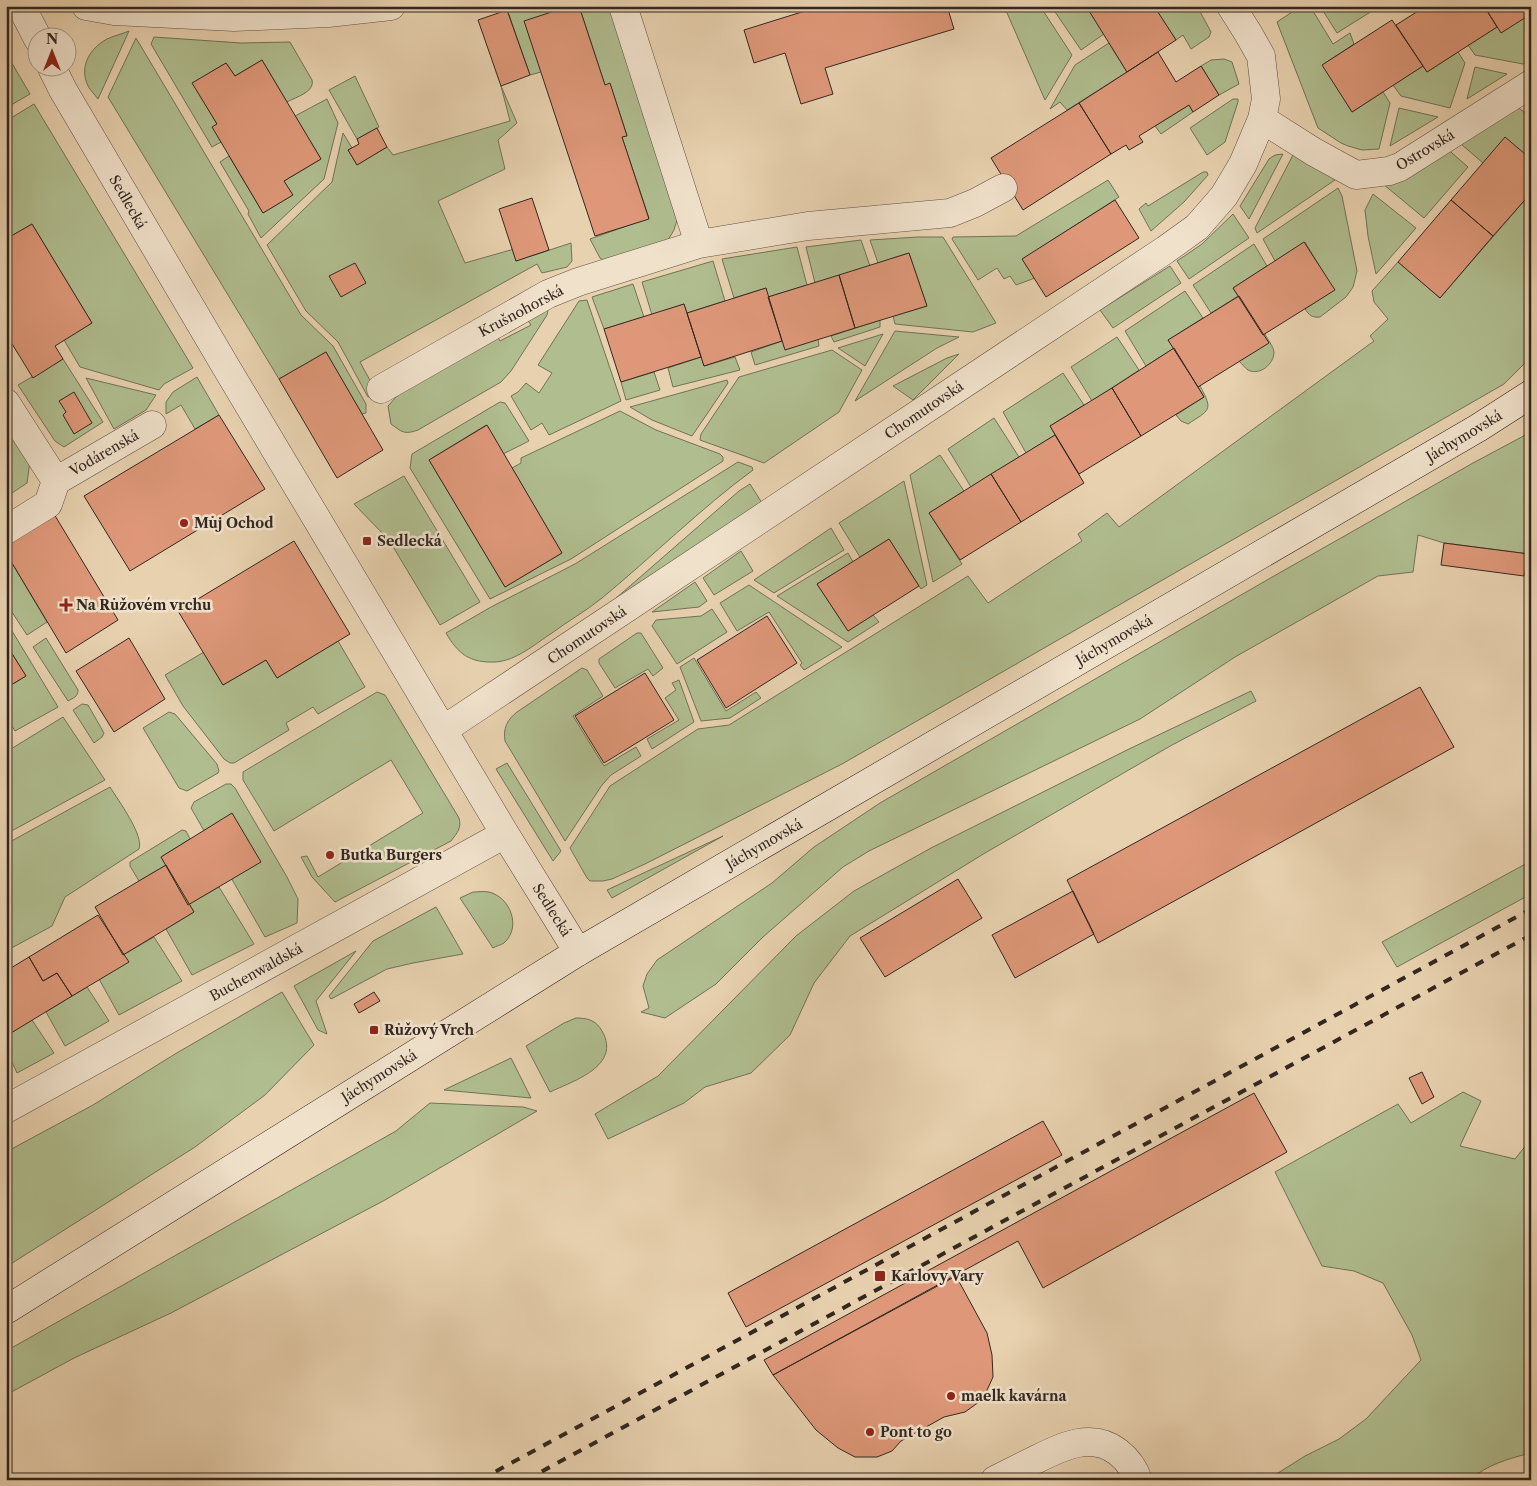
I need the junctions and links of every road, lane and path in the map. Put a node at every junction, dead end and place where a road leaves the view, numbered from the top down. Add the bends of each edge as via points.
1 (21, 6) edge
2 (86, 6) edge
3 (391, 6) edge
4 (623, 6) edge
5 (1231, 6) edge
6 (32, 28) edge
7 (57, 78) edge
8 (1531, 84) edge
9 (1262, 119) junction
10 (1003, 188) dead end
11 (699, 244) junction
12 (381, 389) dead end
13 (1531, 394) edge
14 (6, 403) edge
15 (152, 425) dead end
16 (56, 481) junction
17 (6, 530) edge
18 (443, 730) junction
19 (505, 834) junction
20 (578, 952) junction
21 (6, 1109) edge
22 (6, 1310) edge
23 (995, 1480) edge
24 (1138, 1480) edge

1 - 6 street
2 - 3 street via 114,11 234,17 328,13
4 - 11 street
5 - 9 street, Chomutovská via 1261,56 1266,99
7 - 18 street, Sedlecká
8 - 9 street, Ostrovská via 1400,167 1367,175 1356,175
9 - 18 street, Chomutovská via 1243,164 1224,196 1196,227
10 - 11 street, Krušnohorská via 950,213 808,226
11 - 12 street, Krušnohorská via 548,294
13 - 20 street, Jáchymovská via 1478,428
14 - 16 street, Vodárenská
15 - 16 street, Vodárenská
16 - 17 street, Vodárenská via 48,504
18 - 19 street, Sedlecká
19 - 20 street, Sedlecká
19 - 21 street, Buchenwaldská
20 - 22 street, Jáchymovská
23 - 24 street via 1063,1446 1082,1441 1097,1442 1114,1449 1125,1458

